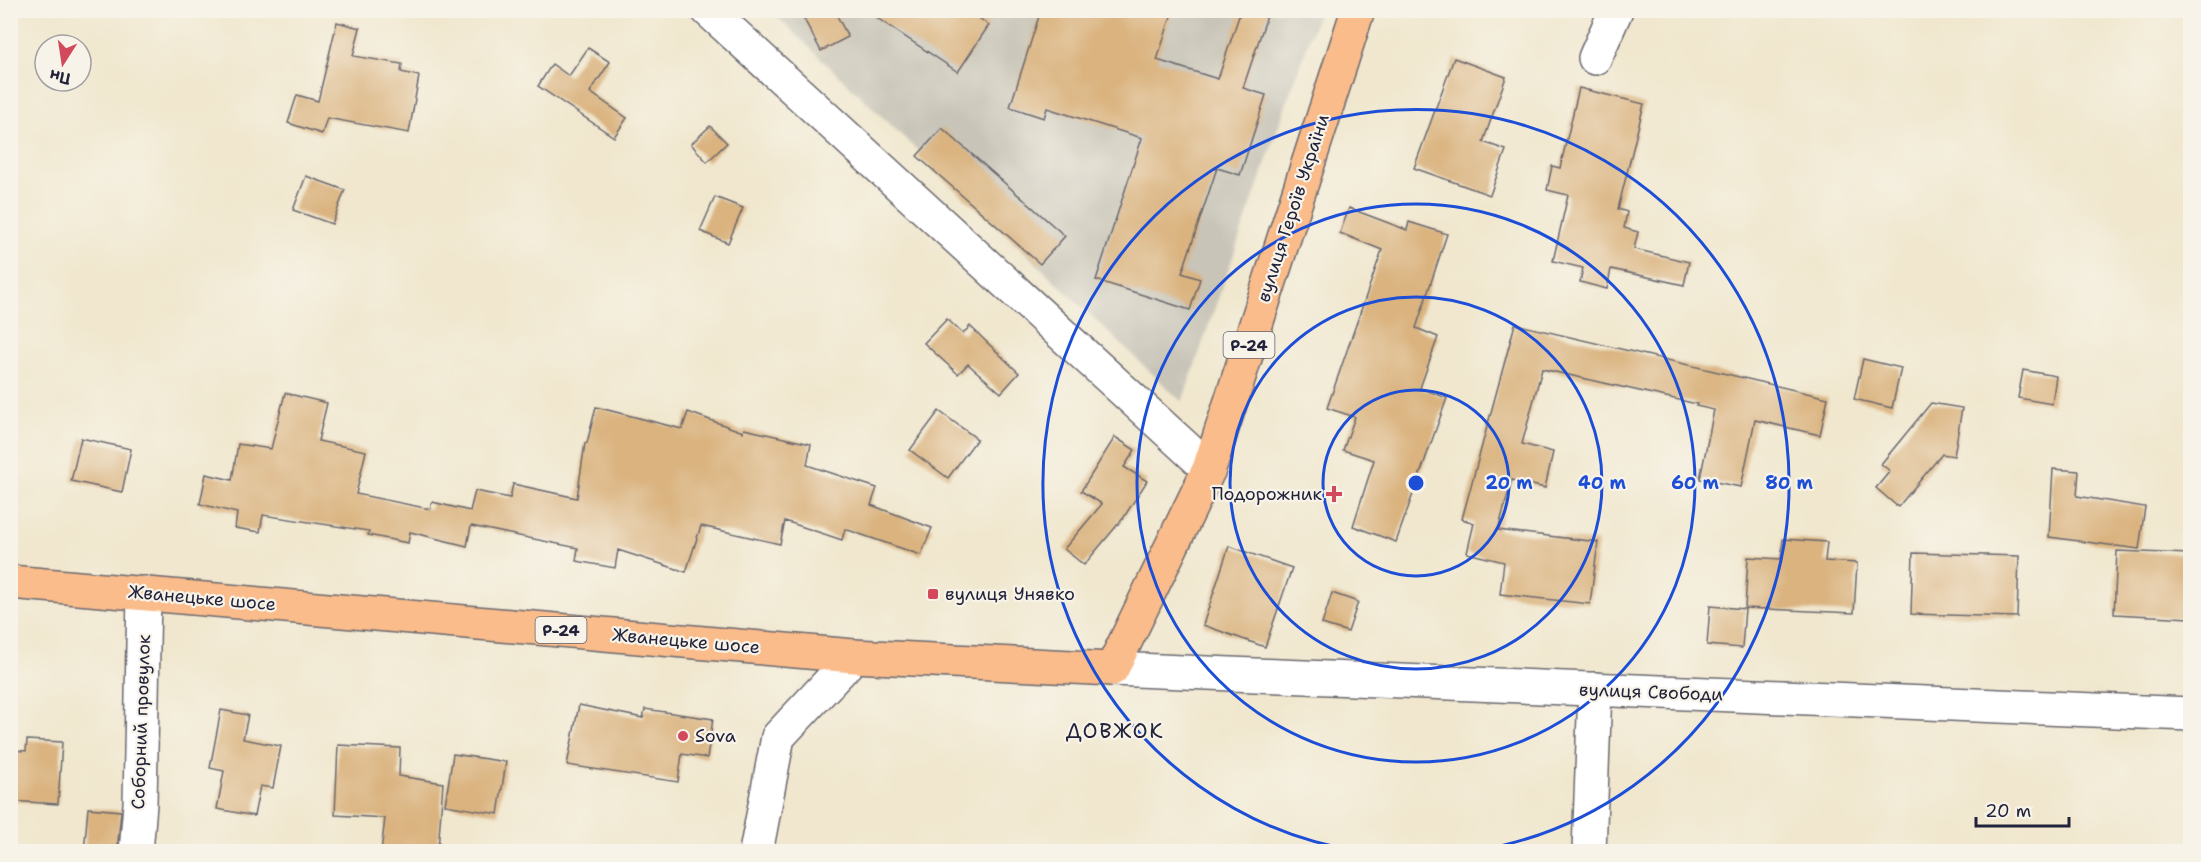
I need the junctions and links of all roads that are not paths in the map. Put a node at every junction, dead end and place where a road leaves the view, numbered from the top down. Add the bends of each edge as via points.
1 (708, 10) edge
2 (1358, 10) edge
3 (1616, 10) edge
4 (1595, 58) dead end
5 (1209, 469) junction
6 (10, 582) edge
7 (144, 593) junction
8 (854, 656) junction
9 (1112, 669) junction
10 (1595, 689) junction
11 (2190, 714) edge
12 (136, 852) edge
13 (756, 852) edge
14 (1589, 852) edge

1 - 5 street
2 - 5 main road, вулиця Героїв України / Р-24
3 - 4 street
5 - 9 main road, вулиця Героїв України / Р-24
6 - 7 main road, Жванецьке шосе / Р-24
7 - 8 main road, Жванецьке шосе / Р-24
7 - 12 street, Соборний провулок
8 - 9 main road, Жванецьке шосе / Р-24
8 - 13 street via 778,737
9 - 10 street, вулиця Свободи
10 - 11 street, вулиця Свободи
10 - 14 street

